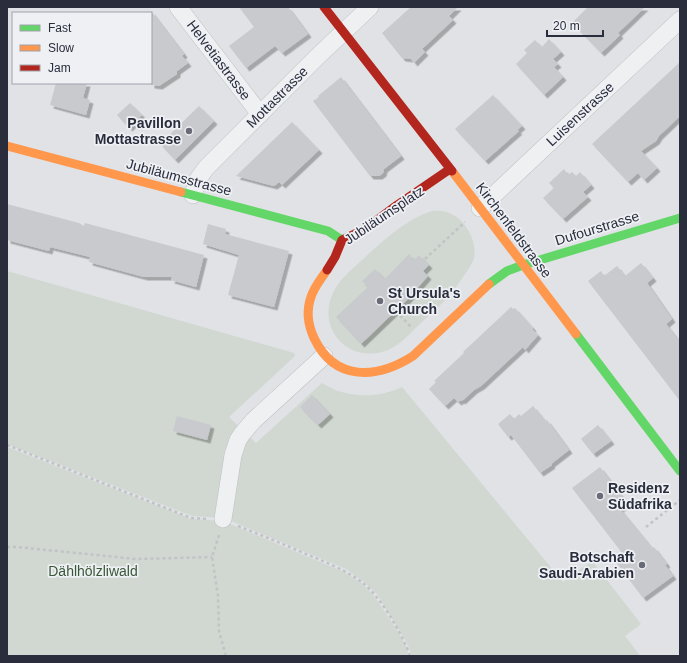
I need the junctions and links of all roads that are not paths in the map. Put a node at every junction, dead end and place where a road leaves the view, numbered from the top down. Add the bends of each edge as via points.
1 (178, 7) edge
2 (324, 7) edge
3 (370, 7) edge
4 (680, 20) edge
5 (344, 32) junction
6 (260, 114) junction
7 (7, 146) edge
8 (450, 169) junction
9 (193, 195) junction
10 (480, 208) junction
11 (680, 218) edge
12 (342, 240) junction
13 (523, 265) junction
14 (324, 356) junction
15 (680, 471) edge
16 (224, 520) road end

1 - 6 street, Helvetiastrasse
2 - 5 street, Kirchenfeldstrasse
3 - 5 street, Mottastrasse
4 - 10 street, Luisenstrasse
5 - 6 street, Mottastrasse
5 - 8 street, Kirchenfeldstrasse
6 - 9 street, Mottastrasse via 206,168 198,179
7 - 9 street, Jubiläumsstrasse
8 - 10 street, Kirchenfeldstrasse
8 - 12 street, Jubiläumsplatz via 365,230
9 - 12 street, Jubiläumsstrasse via 328,231
10 - 13 street, Kirchenfeldstrasse
11 - 13 street, Dufourstrasse
12 - 14 street, Jubiläumsplatz via 334,261 312,292 309,304 310,331
13 - 14 street, Jubiläumsplatz via 507,271 492,282 413,356 400,365 378,372 360,373 342,368
13 - 15 street, Kirchenfeldstrasse
14 - 16 street via 253,421 238,440 233,455

